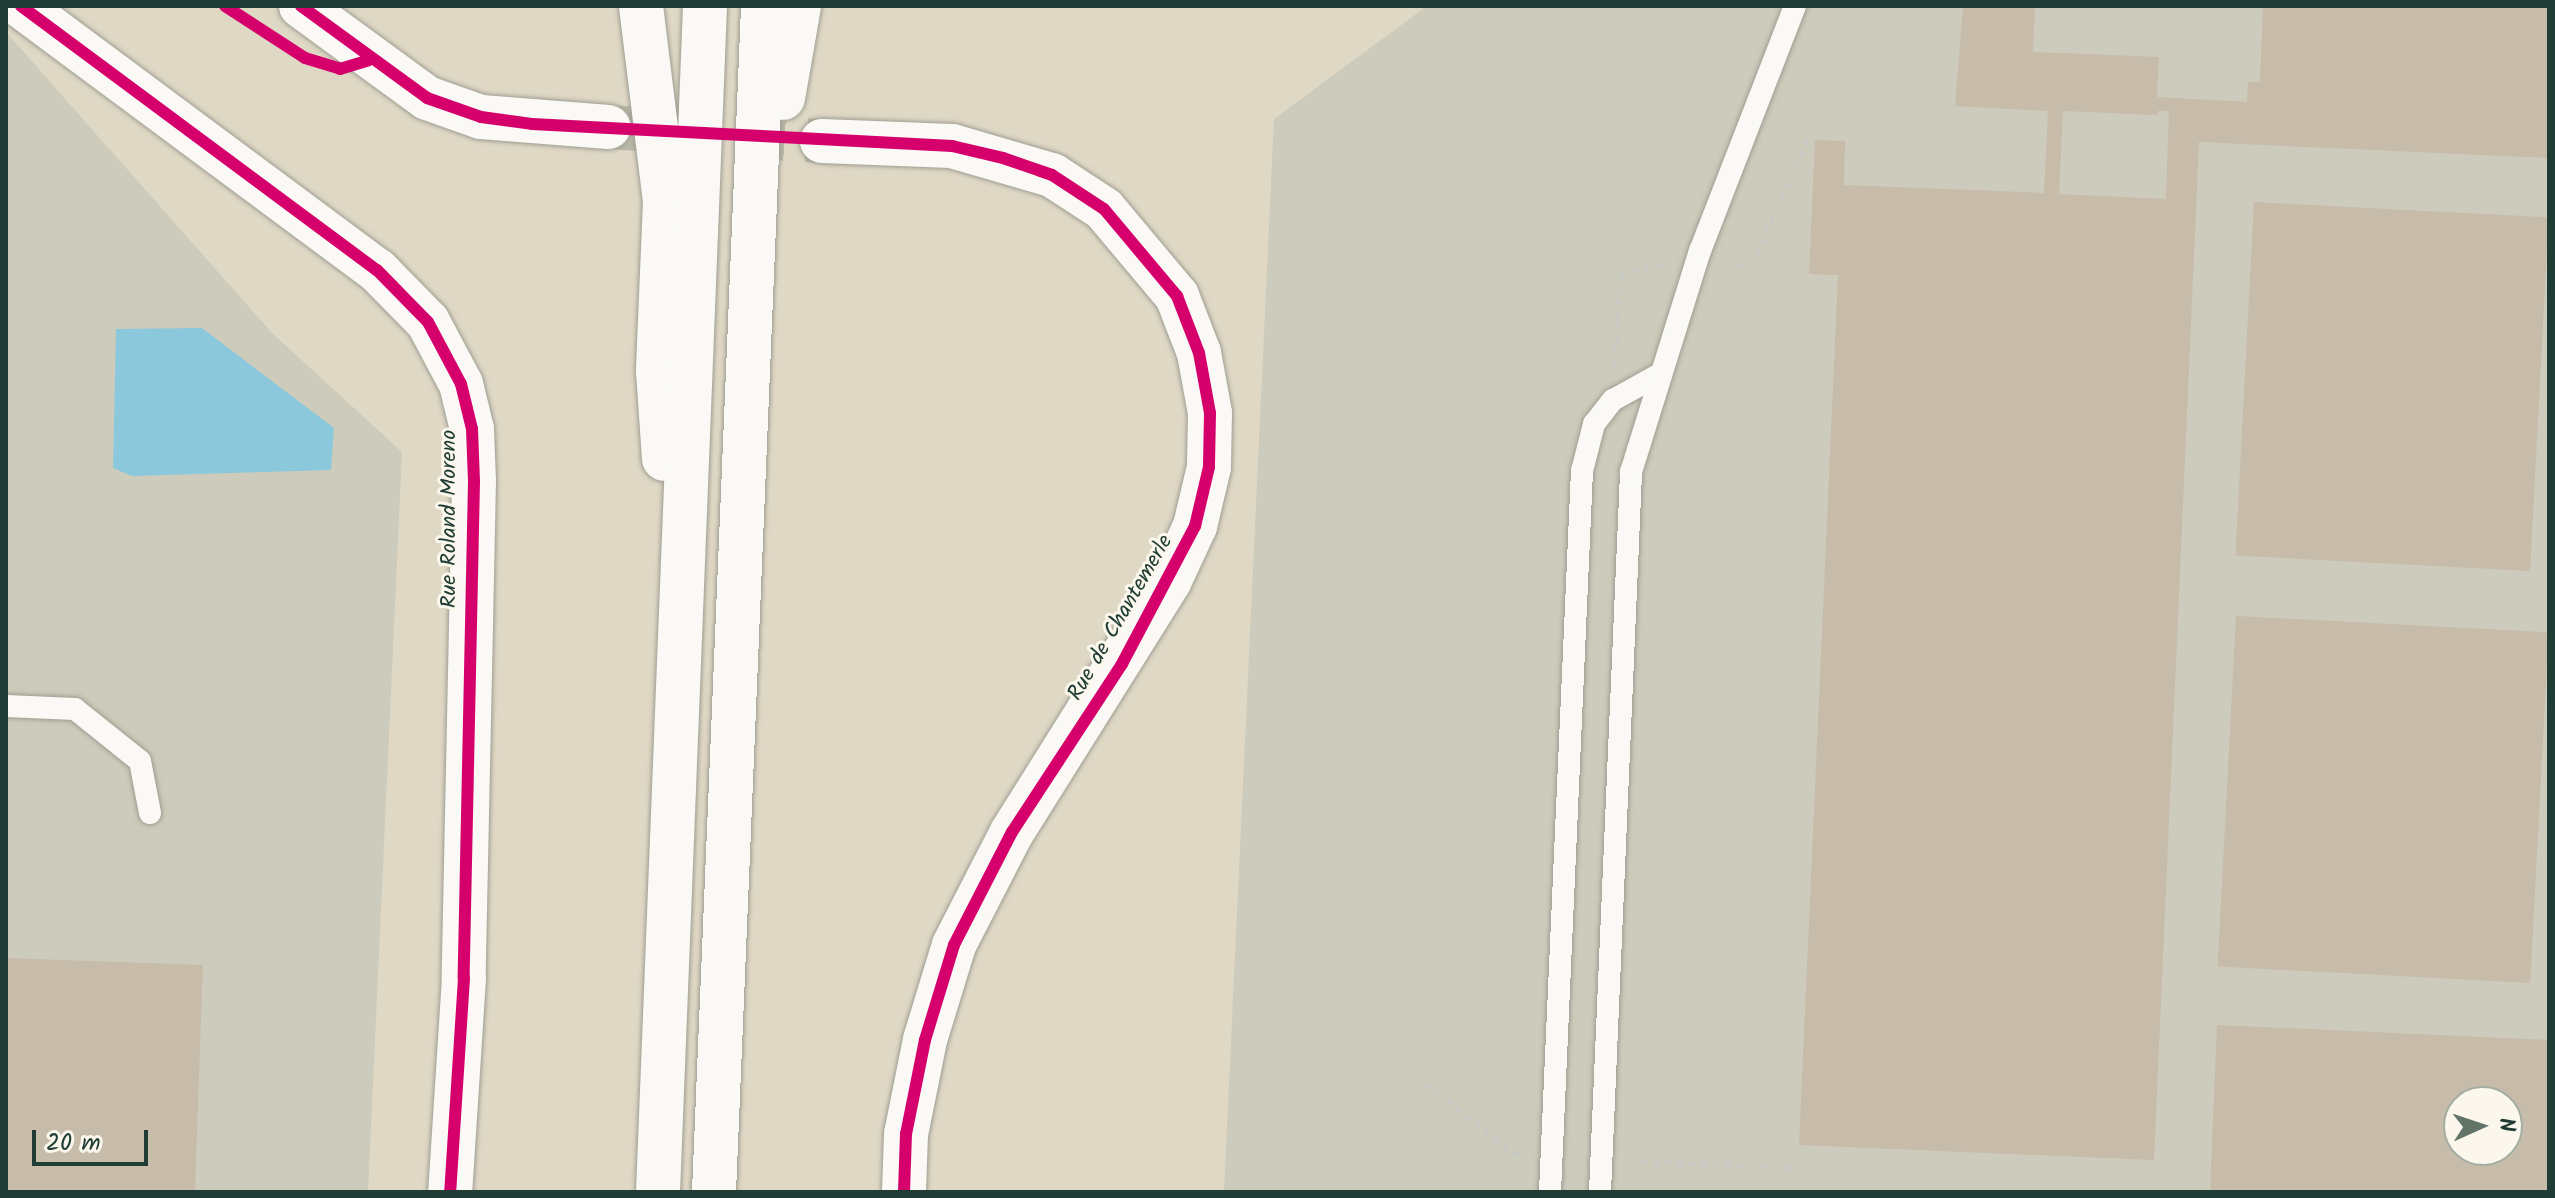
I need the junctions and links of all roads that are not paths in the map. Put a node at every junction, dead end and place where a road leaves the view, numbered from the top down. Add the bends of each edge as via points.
1 (21, 6) edge
2 (301, 6) edge
3 (641, 6) edge
4 (705, 6) edge
5 (763, 6) edge
6 (799, 6) edge
7 (1795, 6) edge
8 (609, 127) tunnel mouth
9 (822, 141) tunnel mouth
10 (753, 278) junction
11 (1660, 374) junction
12 (679, 697) junction
13 (6, 706) edge
14 (150, 813) dead end
15 (450, 1192) edge
16 (658, 1192) edge
17 (714, 1192) edge
18 (904, 1192) edge
19 (1550, 1192) edge
20 (1600, 1192) edge

1 - 15 main road, Rue Roland Moreno via 377,270 428,322 461,384 472,429 474,481 464,978
2 - 8 main road via 427,98 481,117
3 - 12 main road via 665,201 658,371
4 - 12 main road
5 - 10 main road
6 - 10 main road
7 - 11 lane via 1700,251
9 - 18 main road, Rue de Chantemerle via 952,146 1052,175 1104,209 1177,296 1199,353 1210,413 1209,467 1195,526 1169,582 1012,832 954,945 925,1040 906,1134
10 - 17 main road
11 - 19 lane via 1613,400 1594,424 1582,471
11 - 20 lane via 1631,472
12 - 16 main road
13 - 14 lane via 75,709 140,761

